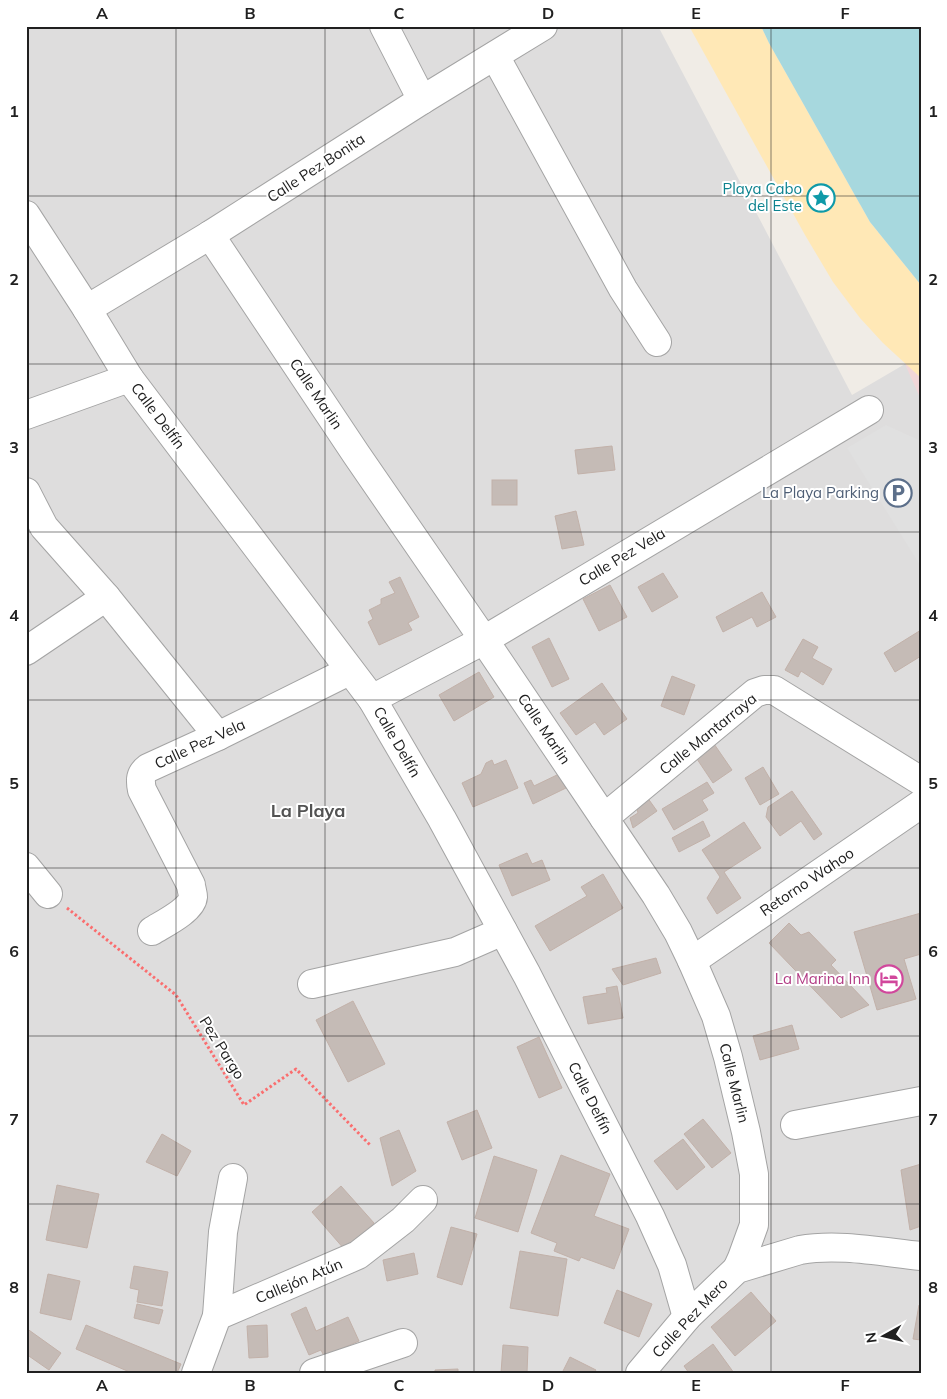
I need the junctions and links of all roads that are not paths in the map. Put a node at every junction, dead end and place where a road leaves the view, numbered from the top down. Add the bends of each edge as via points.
1 (384, 26) edge
2 (544, 26) edge
3 (495, 56) junction
4 (422, 100) junction
5 (26, 215) edge
6 (210, 235) junction
7 (37, 252) edge
8 (87, 308) junction
9 (658, 342) dead end
10 (129, 378) junction
11 (869, 410) dead end
12 (26, 415) edge
13 (26, 492) edge
14 (106, 597) junction
15 (484, 640) junction
16 (26, 651) edge
17 (349, 671) junction
18 (372, 699) junction
19 (218, 736) junction
20 (921, 781) edge
21 (921, 804) edge
22 (604, 818) junction
23 (26, 867) edge
24 (48, 894) road end
25 (152, 931) dead end
26 (503, 931) junction
27 (692, 961) junction
28 (312, 984) dead end
29 (921, 1101) edge
30 (794, 1125) dead end
31 (233, 1178) dead end
32 (423, 1200) dead end
33 (921, 1256) edge
34 (737, 1269) junction
35 (217, 1316) junction
36 (687, 1317) junction
37 (403, 1344) dead end
38 (196, 1373) edge
39 (314, 1373) edge
40 (640, 1373) edge

1 - 4 street
2 - 3 street, Calle Pez Bonita
3 - 4 street, Calle Pez Bonita
3 - 9 street via 623,288
4 - 6 street, Calle Pez Bonita
5 - 7 street, Calle Delfín
6 - 8 street, Calle Pez Bonita
6 - 15 street, Calle Marlin
7 - 8 street, Calle Delfín
8 - 10 street, Calle Delfín
10 - 12 street
10 - 17 street, Calle Delfín
11 - 15 street, Calle Pez Vela
13 - 14 street via 44,527
14 - 16 street
14 - 19 street
15 - 18 street, Calle Pez Vela
15 - 22 street, Calle Marlin
17 - 18 street, Calle Delfín
17 - 19 street, Calle Pez Vela
18 - 26 street, Calle Delfín
19 - 25 street, Calle Pez Vela via 148,768 140,780 193,896 186,909
20 - 22 street, Calle Mantarraya via 774,690 764,690 755,693
21 - 27 street, Retorno Wahoo
22 - 27 street, Calle Marlin via 656,896
23 - 24 street
26 - 28 street via 455,952
26 - 36 street, Calle Delfín via 650,1216 672,1265
27 - 34 street, Calle Marlin via 716,1016 728,1056 754,1174 754,1225
29 - 30 street
31 - 35 street via 223,1232
32 - 35 street, Callejón Atún via 358,1255
33 - 34 street, Calle Pez Mero via 850,1248 809,1248
34 - 36 street, Calle Pez Mero
35 - 38 street
36 - 40 street, Calle Pez Mero
37 - 39 street

